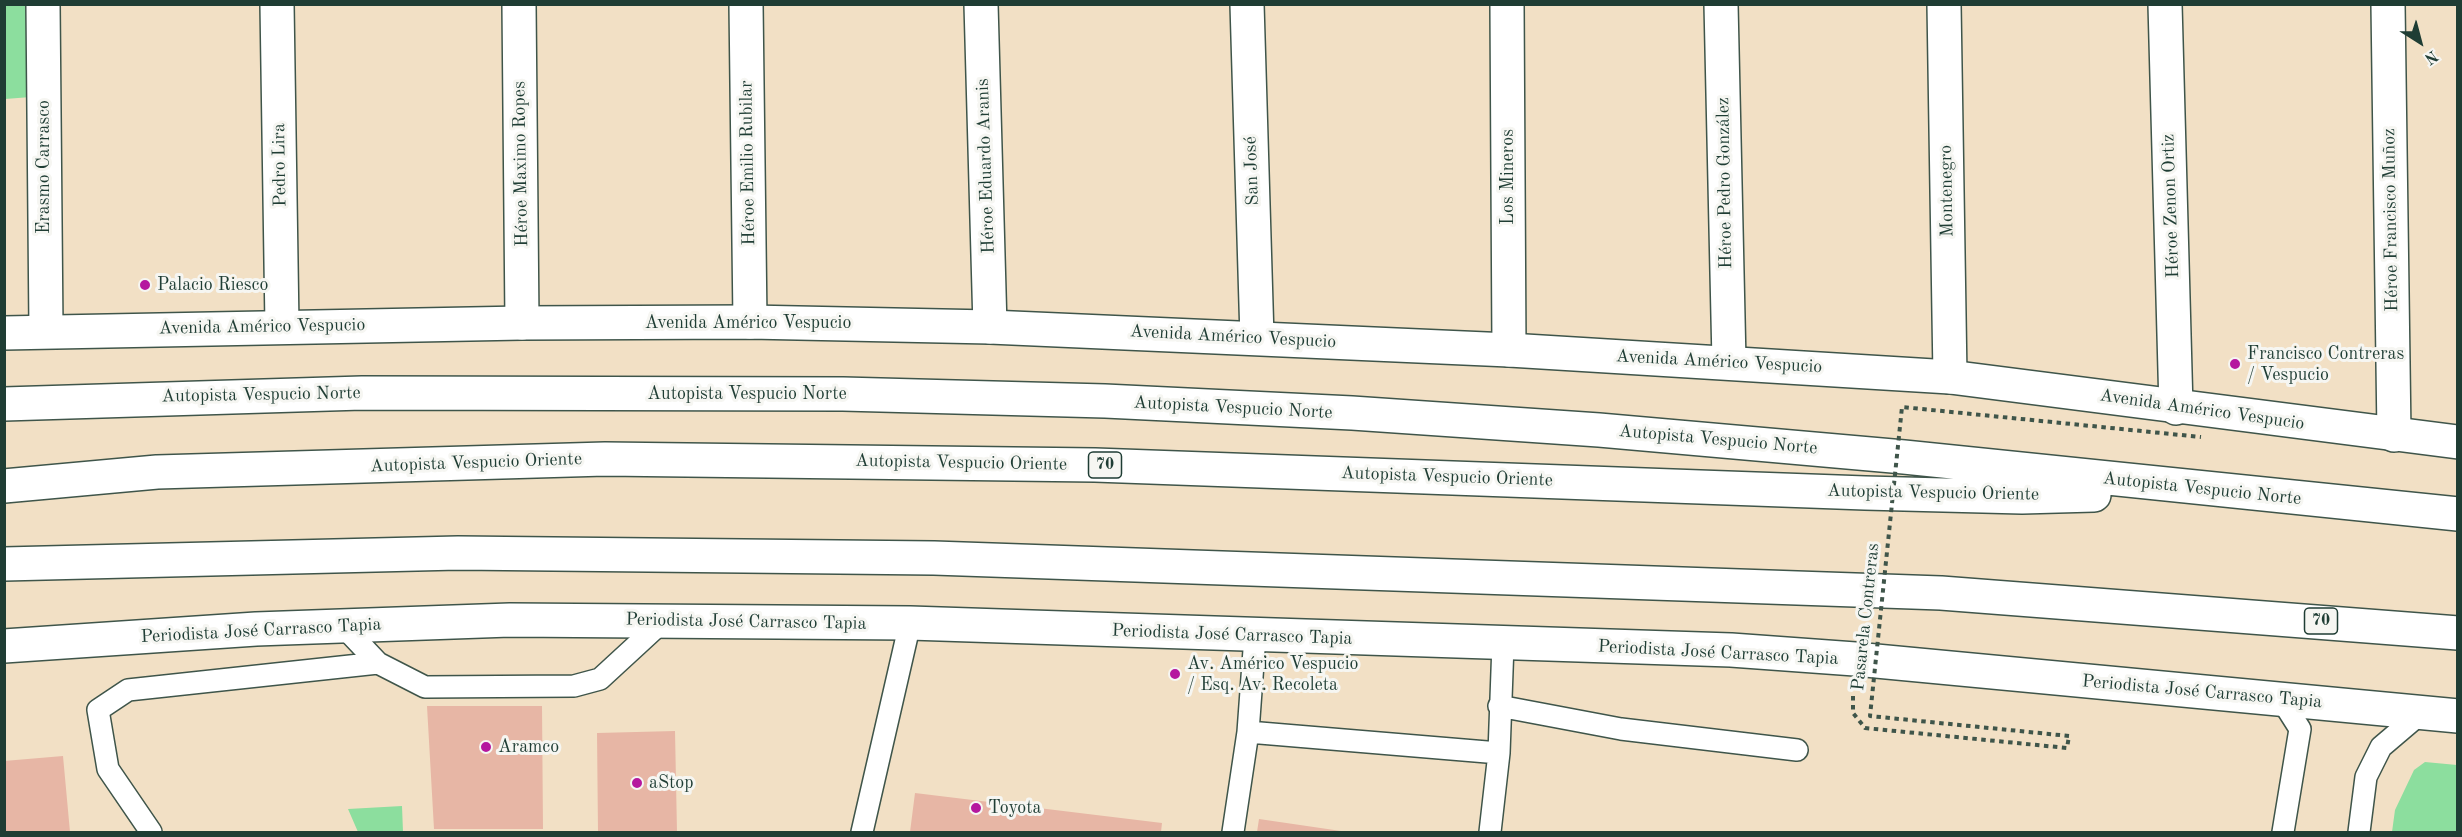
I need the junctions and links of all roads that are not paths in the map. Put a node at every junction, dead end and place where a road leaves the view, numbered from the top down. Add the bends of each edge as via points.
1 (43, 4) edge
2 (277, 4) edge
3 (519, 4) edge
4 (746, 4) edge
5 (981, 4) edge
6 (1247, 4) edge
7 (1507, 4) edge
8 (1721, 4) edge
9 (1944, 4) edge
10 (2165, 4) edge
11 (2388, 4) edge
12 (522, 322) junction
13 (750, 322) junction
14 (282, 326) junction
15 (990, 327) junction
16 (46, 330) junction
17 (4, 333) edge
18 (1257, 338) junction
19 (1509, 350) junction
20 (1729, 362) junction
21 (1950, 377) junction
22 (4, 404) edge
23 (2176, 408) junction
24 (2394, 435) junction
25 (2457, 442) edge
26 (4, 486) edge
27 (2206, 490) junction
28 (2457, 514) edge
29 (4, 564) edge
30 (663, 621) junction
31 (910, 623) junction
32 (342, 625) junction
33 (2457, 633) edge
34 (1255, 636) junction
35 (1503, 644) junction
36 (4, 646) edge
37 (378, 663) junction
38 (2282, 699) junction
39 (1499, 706) junction
40 (2421, 713) junction
41 (2457, 716) edge
42 (1248, 732) junction
43 (1797, 750) dead end
44 (1499, 753) junction
45 (152, 832) edge
46 (862, 832) edge
47 (1233, 832) edge
48 (1490, 832) edge
49 (2283, 832) edge
50 (2359, 832) edge

1 - 16 main road, Erasmo Carrasco
2 - 14 main road, Pedro Lira
3 - 12 main road, Héroe Maximo Ropes
4 - 13 main road, Héroe Emilio Rubilar
5 - 15 main road, Héroe Eduardo Aranis
6 - 18 main road, San José
7 - 19 main road, Los Mineros
8 - 20 main road, Héroe Pedro González
9 - 21 main road, Montenegro
10 - 23 main road, Héroe Zenon Ortiz
11 - 24 main road, Héroe Francisco Muñoz
12 - 13 main road, Avenida Américo Vespucio
12 - 14 main road, Avenida Américo Vespucio
13 - 15 main road, Avenida Américo Vespucio
14 - 16 main road, Avenida Américo Vespucio
15 - 18 main road, Avenida Américo Vespucio
16 - 17 main road, Avenida Américo Vespucio
18 - 19 main road, Avenida Américo Vespucio
19 - 20 main road, Avenida Américo Vespucio
20 - 21 main road, Avenida Américo Vespucio
21 - 23 main road, Avenida Américo Vespucio
22 - 27 main road, Autopista Vespucio Norte via 362,393 831,394 1105,401 1599,430
23 - 24 main road, Avenida Américo Vespucio
24 - 25 main road, Avenida Américo Vespucio
26 - 27 main road, Autopista Vespucio Oriente / 70 via 157,472 617,459 1095,465 2022,497
27 - 28 main road, Autopista Vespucio Norte / 70
29 - 33 main road, 70 via 458,553 934,558 1941,593
30 - 31 main road, Periodista José Carrasco Tapia
30 - 32 main road, Periodista José Carrasco Tapia
30 - 37 lane via 600,679 574,686 425,687
31 - 34 main road, Periodista José Carrasco Tapia
31 - 46 lane
32 - 36 main road, Periodista José Carrasco Tapia
32 - 37 lane
34 - 35 main road, Periodista José Carrasco Tapia
34 - 42 lane
35 - 38 main road, Periodista José Carrasco Tapia via 1754,652
35 - 39 lane
37 - 45 lane via 128,690 98,710 108,769
38 - 40 main road, Periodista José Carrasco Tapia
38 - 49 lane via 2300,729
39 - 43 lane via 1621,729
39 - 44 lane
40 - 41 main road, Periodista José Carrasco Tapia
40 - 50 lane via 2381,747 2366,777
42 - 44 lane
42 - 47 lane
44 - 48 lane

